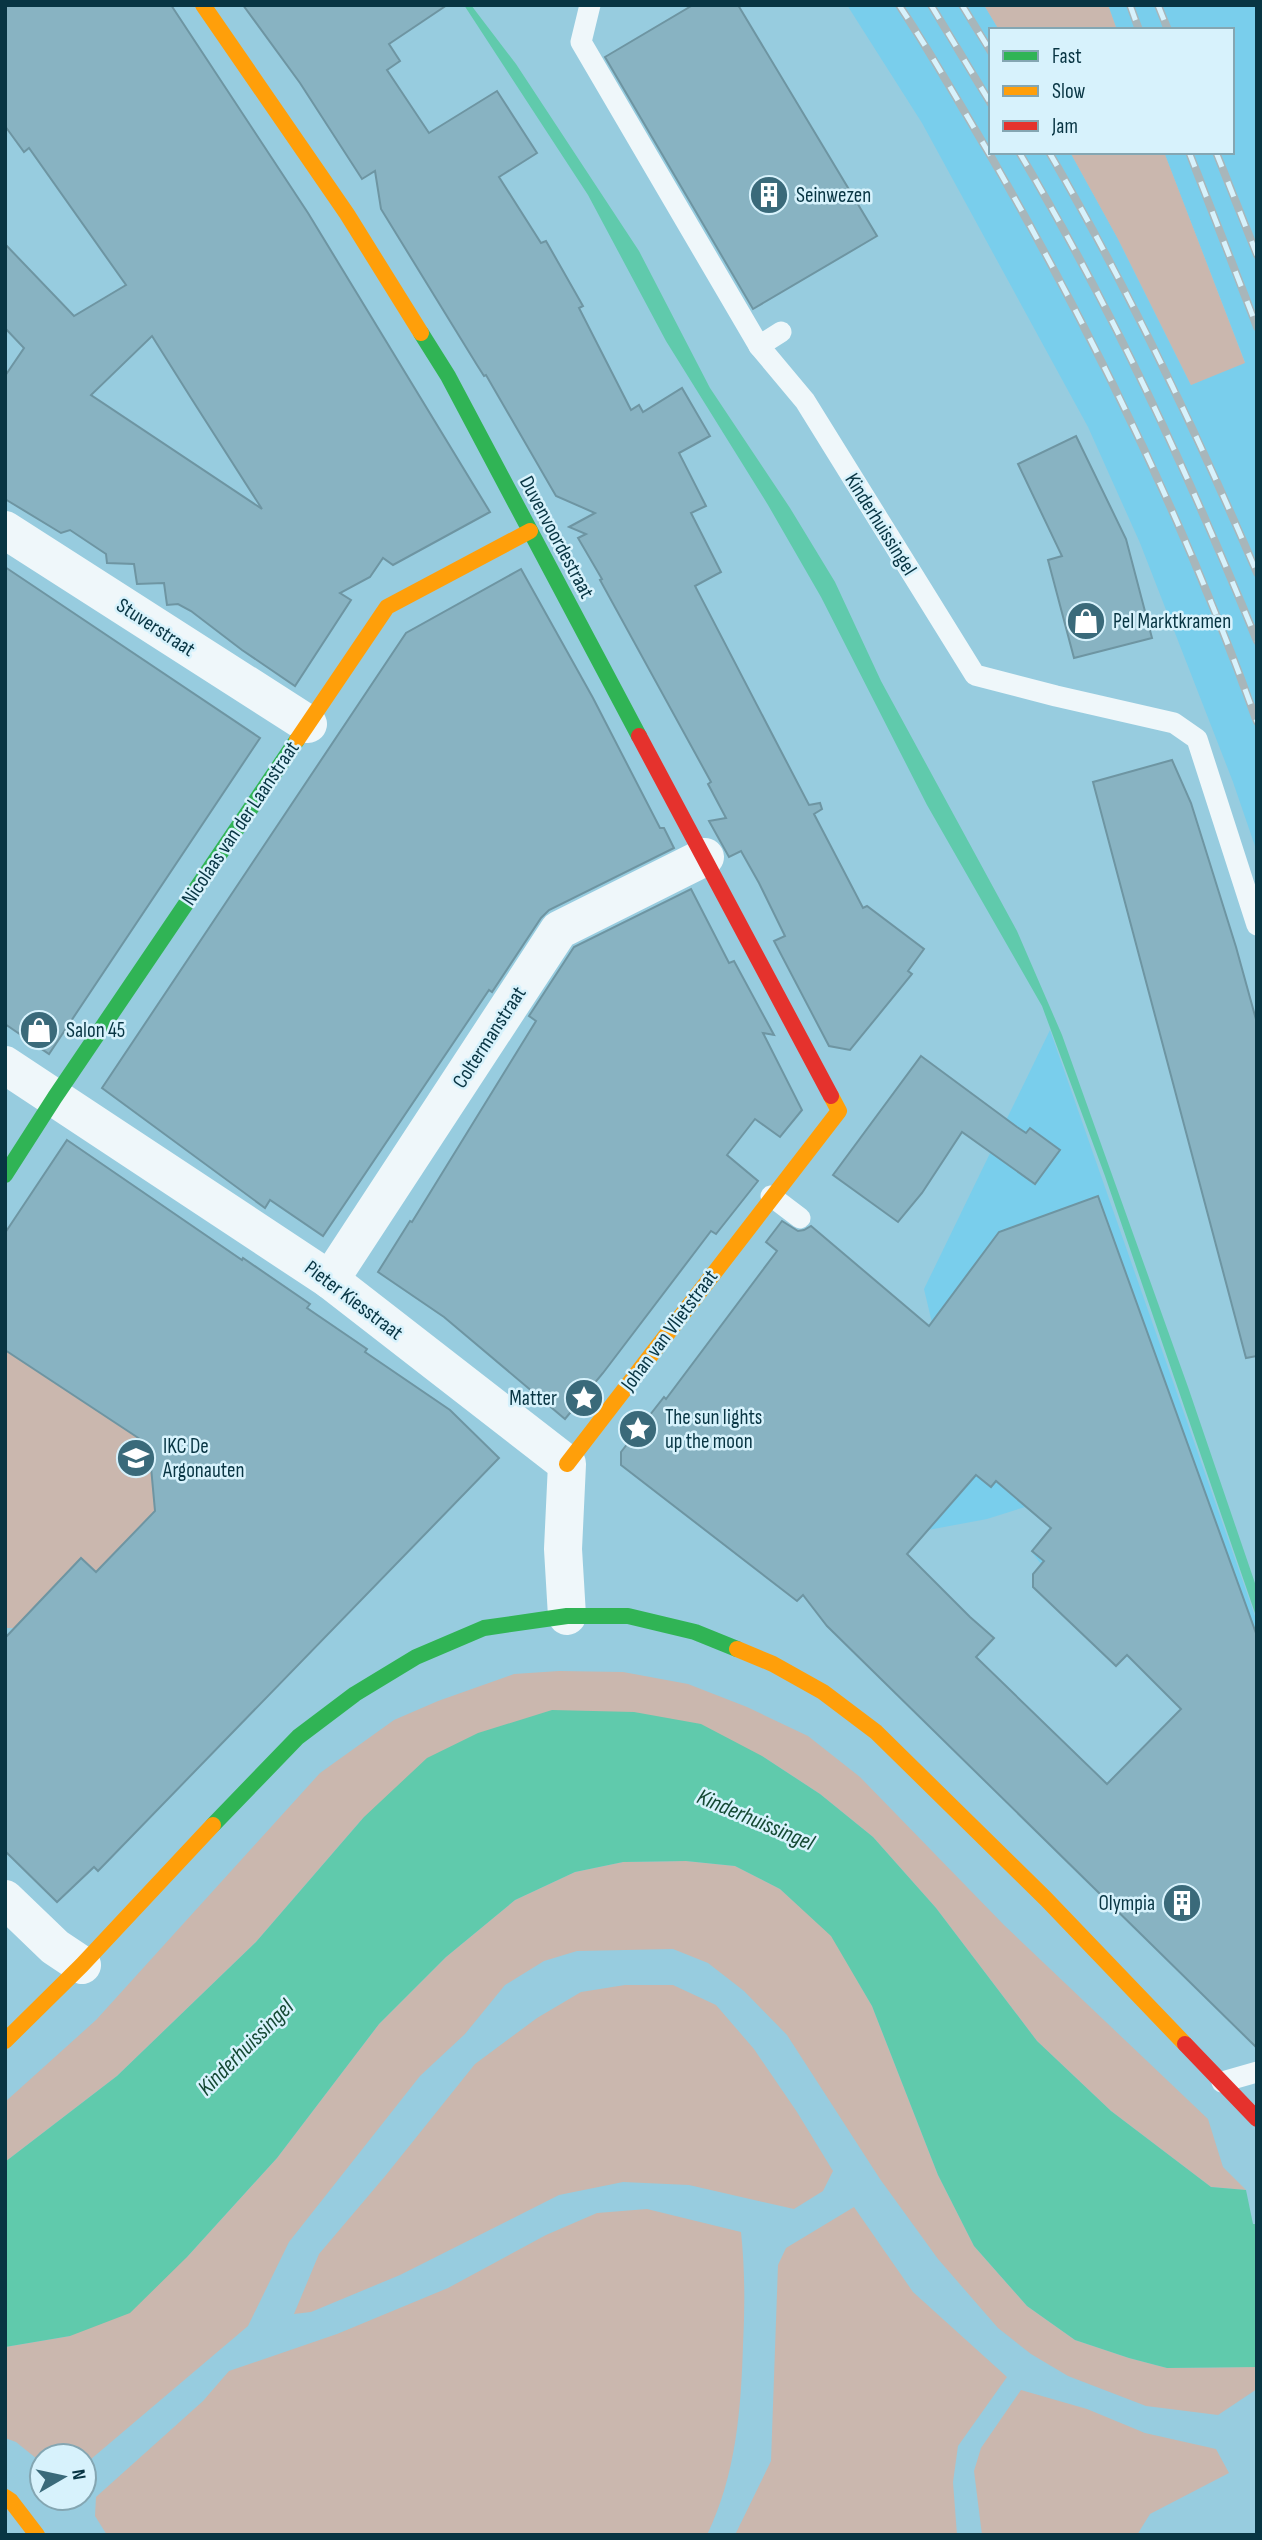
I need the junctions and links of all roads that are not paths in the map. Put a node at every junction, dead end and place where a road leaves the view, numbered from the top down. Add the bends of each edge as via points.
1 (202, 5) edge
2 (590, 5) edge
3 (781, 332) dead end
4 (759, 346) junction
5 (5, 530) edge
6 (530, 531) junction
7 (308, 723) junction
8 (705, 857) junction
9 (1257, 925) edge
10 (5, 1065) edge
11 (55, 1097) junction
12 (839, 1111) joint
13 (5, 1175) edge
14 (771, 1196) junction
15 (800, 1218) dead end
16 (330, 1280) junction
17 (567, 1464) junction
18 (567, 1615) junction
19 (5, 1899) edge
20 (82, 1965) junction
21 (5, 2042) edge
22 (1257, 2072) edge
23 (1222, 2082) junction
24 (1257, 2119) edge
25 (5, 2497) edge
26 (37, 2535) edge

1 - 6 street, Duvenvoordestraat via 347,214 449,376
2 - 4 lane, Kinderhuissingel via 581,42
3 - 4 lane
4 - 9 lane, Kinderhuissingel via 805,401 975,675 1174,723 1197,739
5 - 7 street, Stuverstraat
6 - 7 street, Nicolaas van der Laanstraat via 387,607
6 - 8 street, Duvenvoordestraat
7 - 11 street, Nicolaas van der Laanstraat
8 - 12 street, Duvenvoordestraat
8 - 16 street, Coltermanstraat via 559,930
10 - 11 street, Pieter Kiesstraat
11 - 13 street, Nicolaas van der Laanstraat
11 - 16 street, Pieter Kiesstraat
12 - 14 street, Johan van Vlietstraat
14 - 15 lane
14 - 17 street, Johan van Vlietstraat
16 - 17 street, Pieter Kiesstraat
17 - 18 street via 563,1549
18 - 20 street via 484,1628 416,1657 355,1694 298,1737
18 - 23 street via 628,1616 695,1632 773,1664 823,1692 876,1732
19 - 20 street via 55,1947
20 - 21 street
22 - 23 lane
23 - 24 street
25 - 26 street

